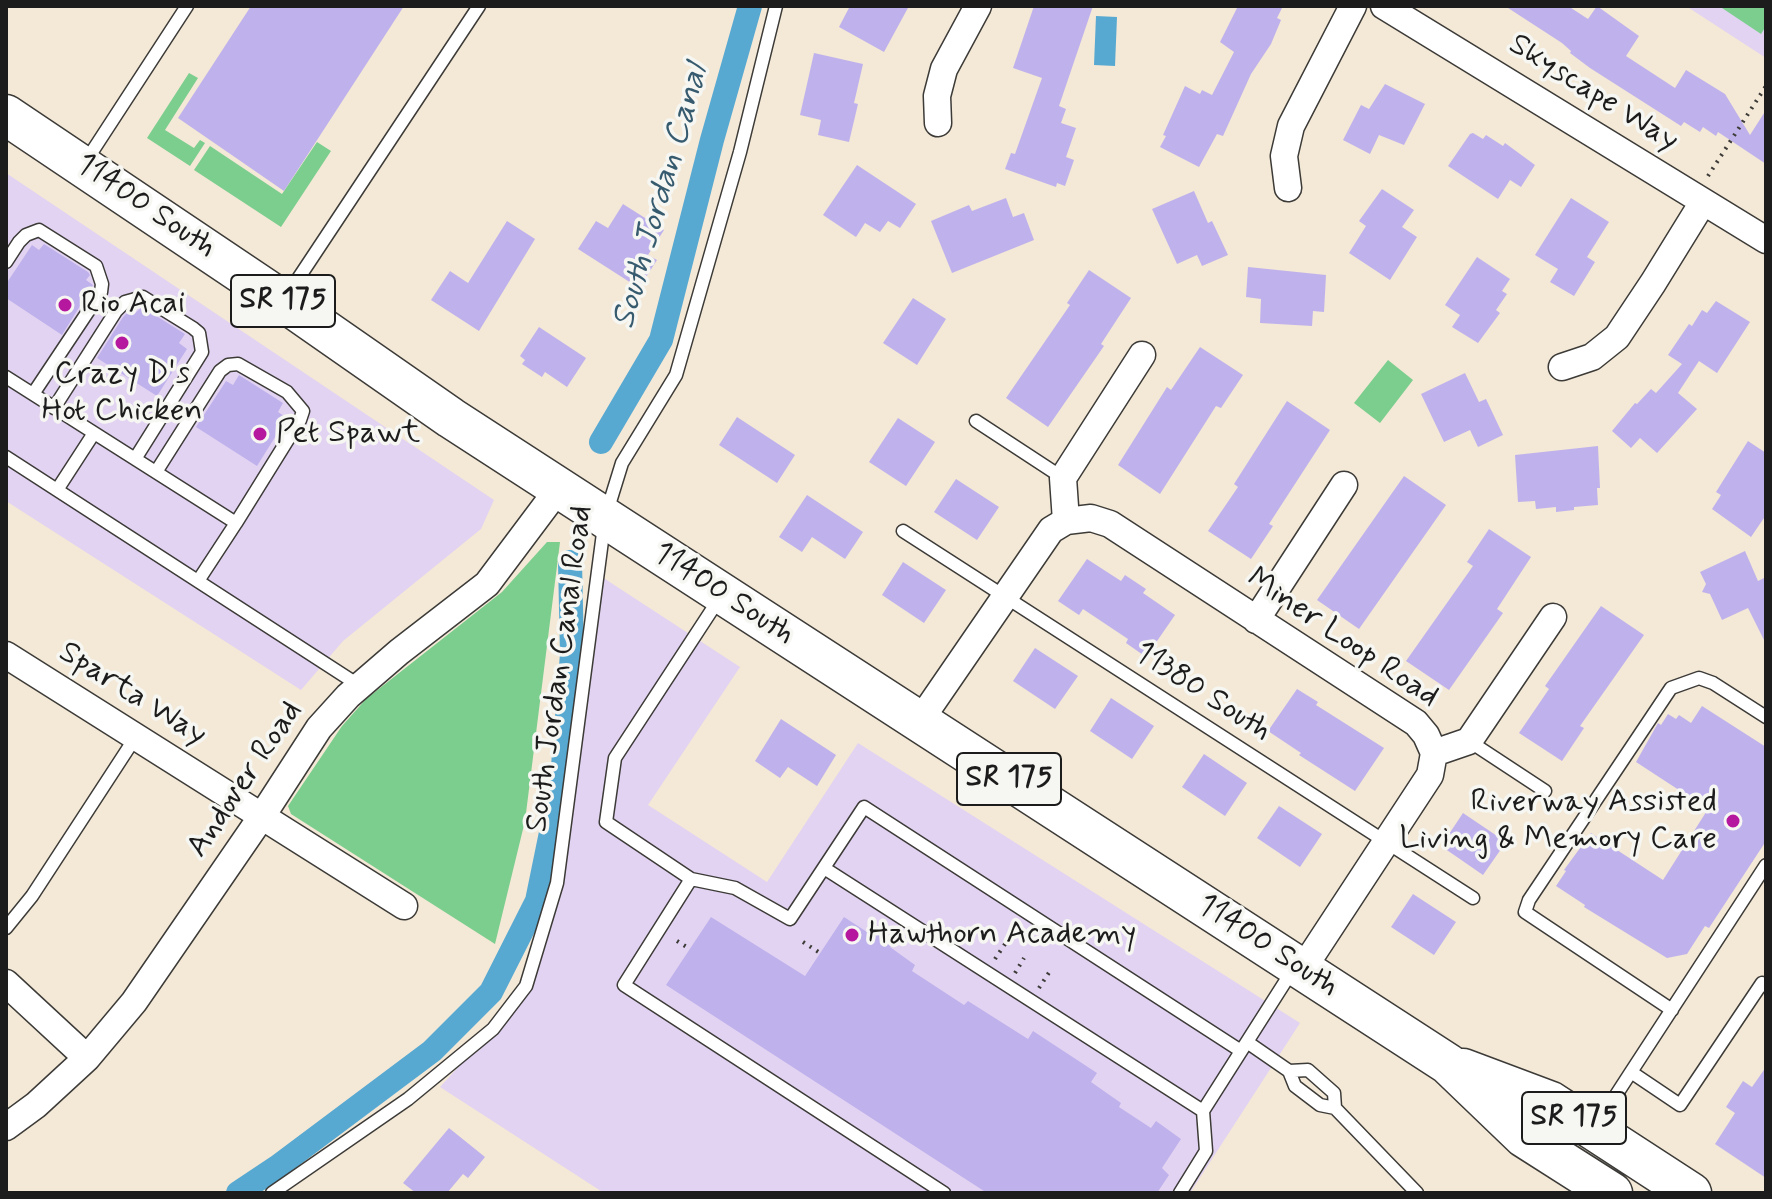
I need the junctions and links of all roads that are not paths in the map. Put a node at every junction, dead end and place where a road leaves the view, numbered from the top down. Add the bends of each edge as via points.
1 (187, 6) edge
2 (479, 6) edge
3 (776, 6) edge
4 (978, 6) edge
5 (1353, 6) edge
6 (1384, 6) edge
7 (6, 115) edge
8 (938, 123) dead end
9 (83, 165) junction
10 (1288, 188) dead end
11 (1705, 189) junction
12 (1766, 240) edge
13 (6, 262) edge
14 (283, 301) junction
15 (1142, 355) dead end
16 (1562, 367) dead end
17 (6, 377) edge
18 (33, 394) junction
19 (54, 408) junction
20 (976, 421) dead end
21 (94, 433) junction
22 (6, 457) edge
23 (135, 459) junction
24 (156, 472) junction
25 (1063, 478) junction
26 (1344, 485) dead end
27 (559, 488) junction
28 (57, 490) junction
29 (605, 518) junction
30 (1066, 521) junction
31 (236, 523) junction
32 (903, 531) dead end
33 (198, 581) junction
34 (722, 594) junction
35 (1005, 596) junction
36 (1553, 617) dead end
37 (1256, 620) junction
38 (6, 655) edge
39 (360, 686) junction
40 (1766, 717) edge
41 (919, 722) junction
42 (135, 738) junction
43 (1469, 741) junction
44 (1434, 753) junction
45 (1545, 791) dead end
46 (262, 816) junction
47 (1385, 844) junction
48 (1766, 865) edge
49 (824, 868) junction
50 (691, 879) junction
51 (1473, 898) dead end
52 (404, 906) dead end
53 (6, 928) edge
54 (1299, 967) junction
55 (6, 983) edge
56 (1766, 986) edge
57 (1672, 1010) junction
58 (1244, 1046) junction
59 (87, 1058) junction
60 (1448, 1064) junction
61 (1289, 1071) junction
62 (1631, 1072) junction
63 (1335, 1108) junction
64 (1203, 1111) junction
65 (6, 1127) edge
66 (1593, 1131) junction
67 (272, 1193) edge
68 (944, 1193) edge
69 (1180, 1193) edge
70 (1417, 1193) edge
71 (1612, 1193) edge
72 (1691, 1193) edge

1 - 9 lane
2 - 14 lane
3 - 29 lane, South Jordan Canal Road via 676,375 622,463
4 - 8 street via 944,69
5 - 10 street via 1291,126 1284,156
6 - 11 street, Skyscape Way
7 - 9 main road, 11400 South / SR 175
9 - 14 main road, 11400 South / SR 175
11 - 12 street, Skyscape Way
11 - 16 street via 1617,337 1592,357
13 - 18 lane via 26,235 39,230 96,266 102,284
14 - 27 main road, 11400 South / SR 175
15 - 25 street
17 - 18 lane
18 - 19 lane
19 - 21 lane
19 - 23 lane via 125,302 143,297 193,328 202,352
20 - 25 lane
21 - 23 lane
21 - 28 lane
22 - 28 lane
23 - 24 lane
24 - 31 lane
24 - 31 lane via 228,365 238,364 287,392 303,411 300,420
25 - 30 street
26 - 37 street
27 - 29 main road, 11400 South / SR 175
27 - 39 street, Andover Road via 487,584
28 - 33 lane
29 - 34 main road, 11400 South / SR 175
29 - 67 lane, South Jordan Canal Road via 557,883 526,986 493,1029 408,1099
30 - 35 street via 1051,530
30 - 37 street, Miner Loop Road via 1091,518 1110,524
31 - 33 lane
32 - 35 lane, 11380 South
33 - 39 lane
34 - 41 main road, 11400 South / SR 175
34 - 50 lane via 615,758 606,822
35 - 41 street
35 - 47 lane, 11380 South
36 - 43 street
37 - 44 street, Miner Loop Road via 1416,723
38 - 42 street, Sparta Way
39 - 46 street, Andover Road via 319,728
40 - 57 lane via 1699,678 1671,688 1525,912
41 - 54 main road, 11400 South / SR 175
42 - 46 street, Sparta Way
42 - 53 lane
43 - 44 street
43 - 45 lane
44 - 47 street, Miner Loop Road via 1430,775
46 - 52 street, Sparta Way
46 - 59 street, Andover Road via 134,1002
47 - 51 lane, 11380 South
47 - 54 street, Miner Loop Road
48 - 57 lane
49 - 50 lane via 790,919 735,888
49 - 58 lane via 864,807
49 - 64 lane
50 - 68 lane via 624,985
54 - 58 lane
54 - 60 main road, 11400 South / SR 175
55 - 59 street
56 - 62 lane via 1762,983 1680,1105
57 - 62 lane
58 - 61 lane
58 - 64 lane
59 - 65 street, Andover Road
60 - 66 main road, 11400 South / SR 175 via 1551,1102
60 - 71 main road, 11400 South / SR 175 via 1524,1137
61 - 63 lane via 1295,1086 1320,1105
61 - 63 lane via 1308,1070 1334,1093
62 - 66 lane
63 - 70 lane
64 - 69 lane via 1206,1151
66 - 72 main road, 11400 South / SR 175

